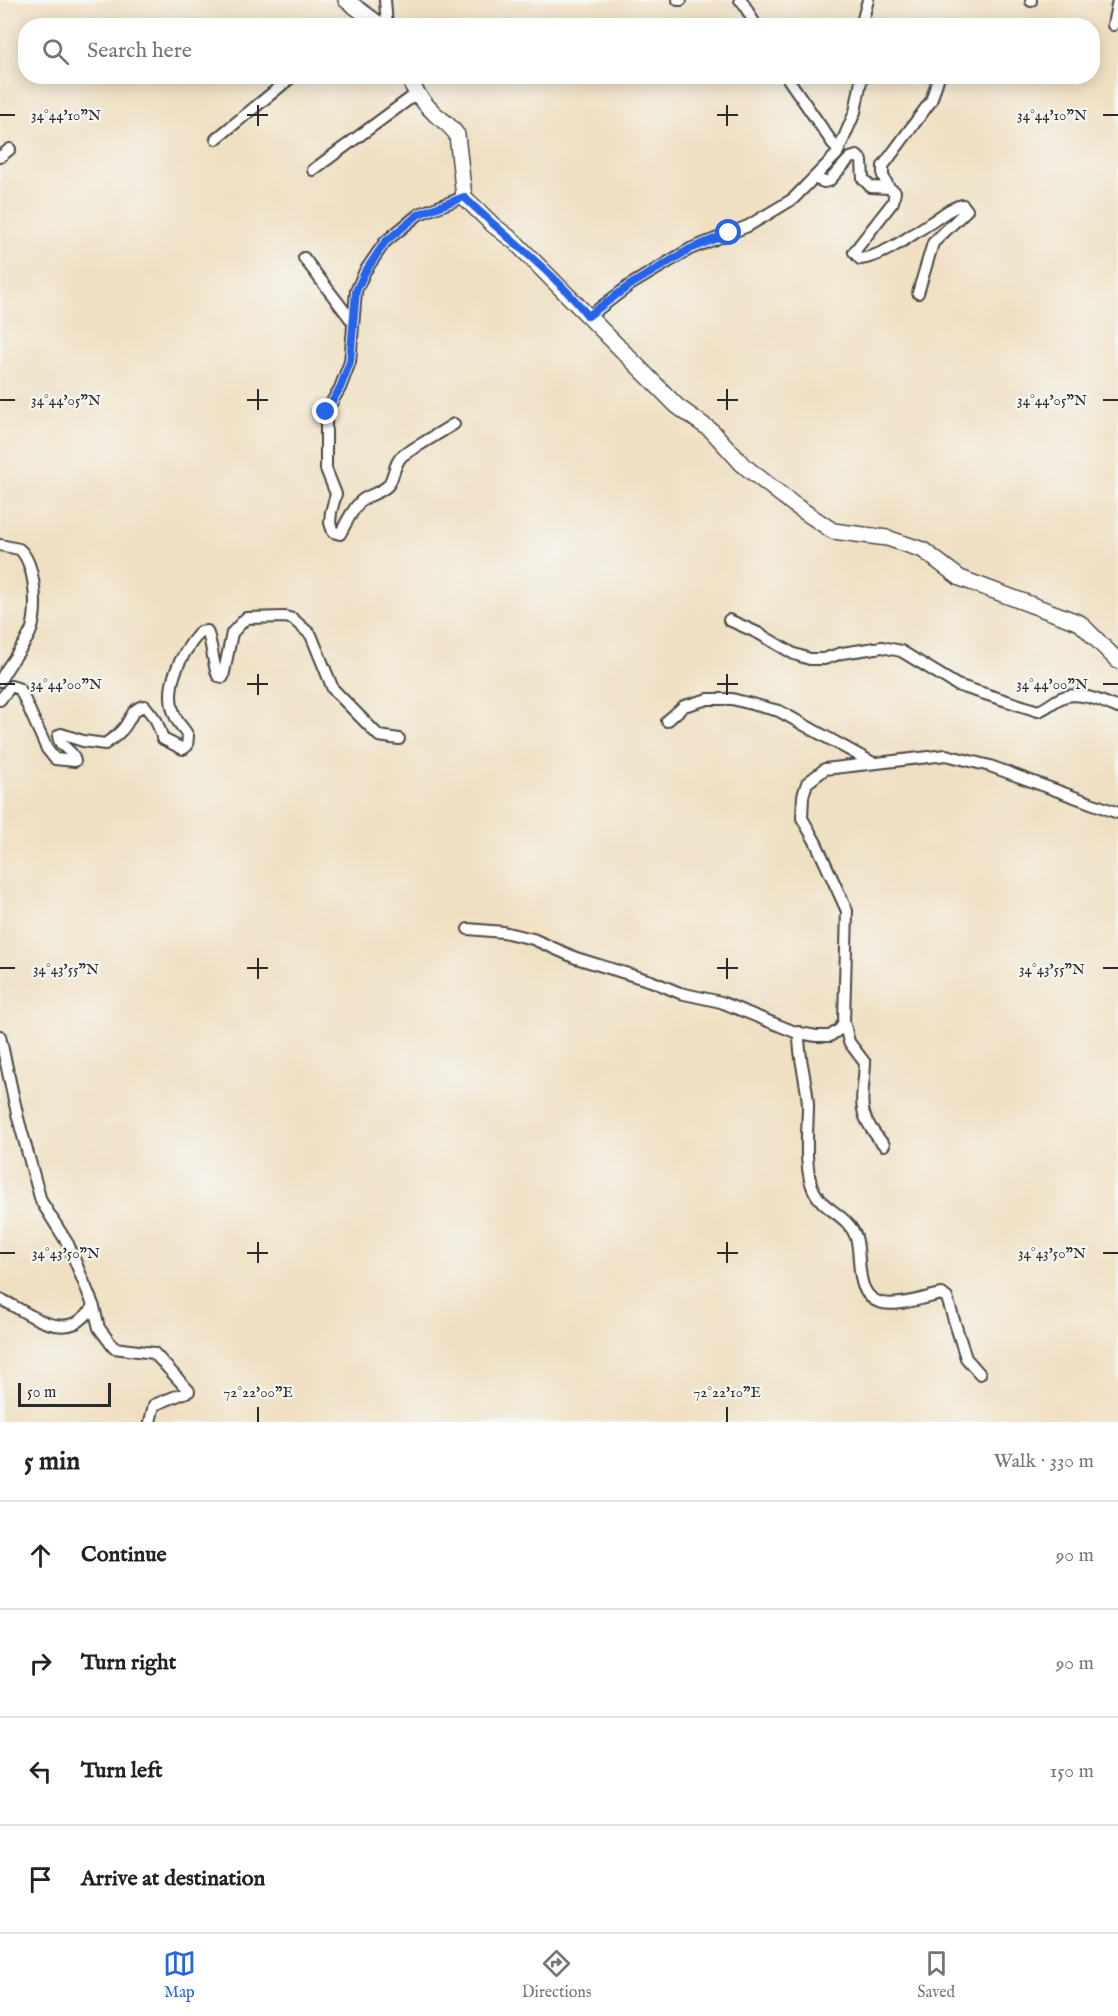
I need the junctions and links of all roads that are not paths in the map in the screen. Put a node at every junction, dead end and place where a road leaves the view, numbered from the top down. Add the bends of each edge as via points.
1 (346, 0) edge
2 (385, 0) edge
3 (740, 0) edge
4 (868, 0) edge
5 (1118, 0) edge
6 (360, 18) edge
7 (386, 18) edge
8 (751, 18) edge
9 (863, 18) edge
10 (1113, 25) dead end
11 (283, 84) edge
12 (411, 84) edge
13 (792, 84) edge
14 (860, 84) edge
15 (936, 84) edge
16 (416, 94) junction
17 (216, 139) dead end
18 (10, 149) dead end
19 (838, 151) junction
20 (0, 158) edge
21 (313, 170) dead end
22 (814, 177) junction
23 (889, 188) junction
24 (464, 197) junction
25 (304, 258) dead end
26 (918, 293) dead end
27 (588, 316) junction
28 (352, 321) junction
29 (453, 424) dead end
30 (0, 545) edge
31 (729, 620) dead end
32 (1117, 659) edge
33 (0, 681) edge
34 (0, 700) edge
35 (1118, 708) edge
36 (667, 721) dead end
37 (399, 739) dead end
38 (873, 763) junction
39 (1118, 813) edge
40 (468, 929) dead end
41 (844, 1021) junction
42 (799, 1032) junction
43 (0, 1036) edge
44 (884, 1145) dead end
45 (0, 1299) edge
46 (94, 1307) junction
47 (980, 1374) dead end
48 (150, 1422) edge

1 - 6 street
2 - 7 street
3 - 8 street
4 - 9 street
5 - 10 street
11 - 17 street
12 - 16 street
13 - 19 street
14 - 19 street via 855,112
15 - 23 street via 931,101 883,166
16 - 21 street
16 - 24 street via 457,135
18 - 20 street
19 - 22 street
22 - 23 street via 829,181 856,156 862,161 863,179 871,187
22 - 27 street via 793,199 748,226 690,249
23 - 26 street via 895,192 893,202 854,252 860,259 872,258 951,208 963,205 967,210 933,243
24 - 27 street
24 - 28 street via 419,214 385,242 356,291
25 - 28 street
27 - 32 street via 677,406 712,431 742,465 833,531 887,538 923,550 960,578 1080,624
28 - 29 street via 350,362 326,412 326,470 336,494 330,523 333,532 340,534 359,502 388,485 403,454
30 - 33 street via 19,549 27,558 35,616 30,634
31 - 35 street via 810,659 882,647 901,651 957,685 1038,711 1059,698 1075,694
34 - 37 street via 11,686 20,689 55,759 75,761 58,740 61,734 105,744 122,730 138,707 145,706 163,739 183,749 188,736 176,719 171,691 180,660 193,640 207,631 216,671 223,676 232,633 246,618 285,616 311,635 333,689 379,736
36 - 38 street via 684,706 708,699 732,699 779,711
38 - 39 street via 946,755 990,766
38 - 41 street via 825,769 807,783 803,796 802,818 847,910
40 - 42 street via 533,939 576,958 680,993 721,1002
41 - 42 street via 830,1036
41 - 44 street via 849,1042 866,1063 861,1100 866,1120
42 - 47 street via 808,1103 808,1162 814,1191 850,1224 856,1238 860,1277 867,1292 878,1302 895,1304 942,1294 947,1298 966,1358
43 - 46 street via 41,1201 68,1244
45 - 46 street via 45,1324 60,1327 77,1323
46 - 48 street via 99,1328 114,1348 154,1353 189,1390 154,1405

